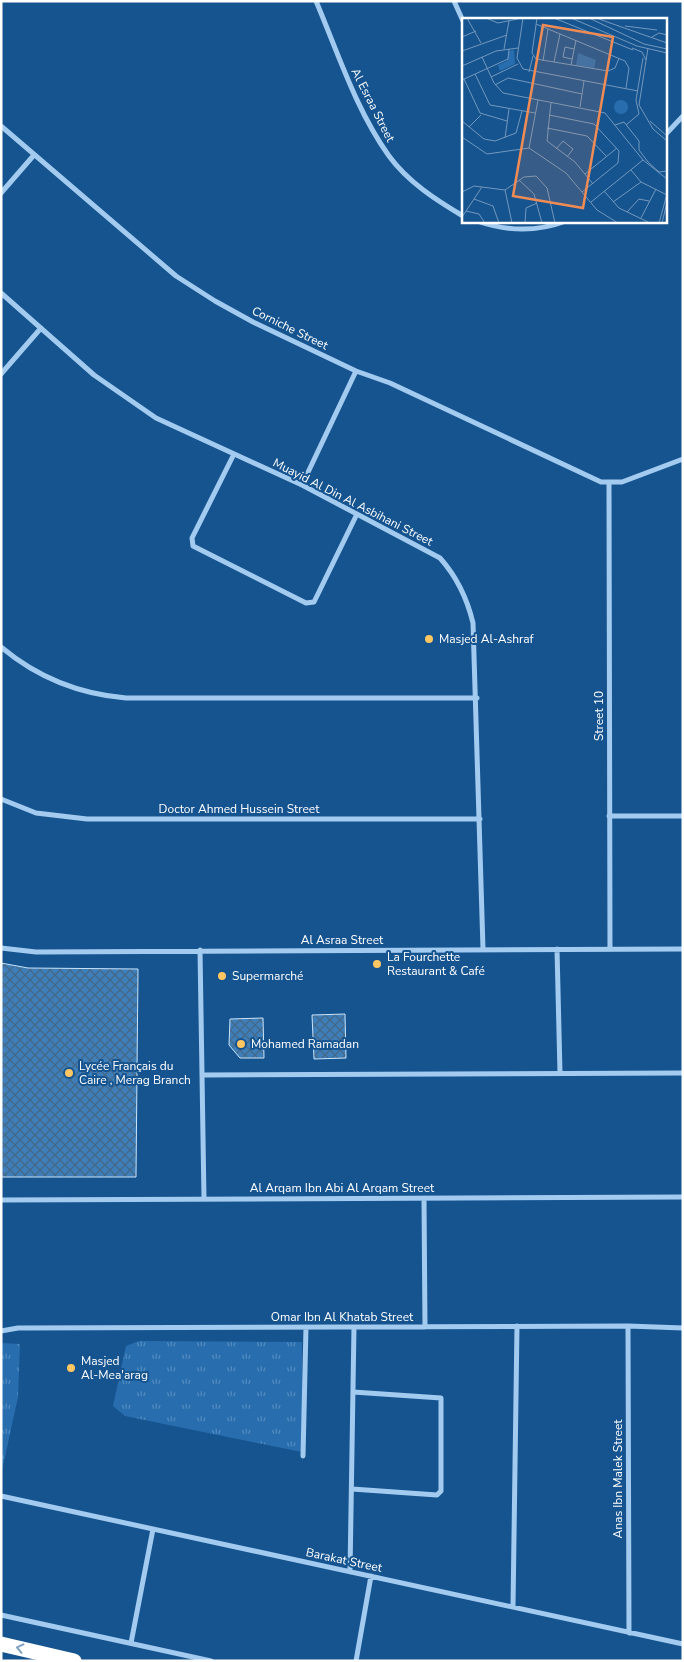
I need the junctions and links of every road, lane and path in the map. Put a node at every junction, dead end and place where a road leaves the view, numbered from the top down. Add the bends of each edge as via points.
1 (316, 1) edge
2 (454, 1) edge
3 (462, 18) edge
4 (683, 116) edge
5 (1, 126) edge
6 (666, 134) edge
7 (34, 155) junction
8 (1, 192) edge
9 (462, 215) edge
10 (479, 222) edge
11 (561, 222) edge
12 (1, 293) edge
13 (41, 328) junction
14 (356, 371) junction
15 (1, 374) edge
16 (234, 454) junction
17 (683, 459) edge
18 (609, 483) junction
19 (302, 485) junction
20 (356, 514) junction
21 (1, 647) edge
22 (477, 698) junction
23 (1, 799) edge
24 (610, 816) junction
25 (683, 816) edge
26 (480, 819) junction
27 (1, 948) edge
28 (483, 949) junction
29 (557, 949) junction
30 (610, 949) junction
31 (683, 949) edge
32 (200, 950) junction
33 (560, 1073) junction
34 (683, 1073) edge
35 (203, 1075) junction
36 (683, 1197) edge
37 (424, 1198) junction
38 (204, 1199) junction
39 (1, 1200) edge
40 (517, 1326) junction
41 (628, 1326) junction
42 (306, 1327) junction
43 (354, 1327) junction
44 (425, 1327) junction
45 (683, 1328) edge
46 (1, 1331) edge
47 (353, 1392) junction
48 (302, 1456) dead end
49 (352, 1489) junction
50 (1, 1496) edge
51 (153, 1529) junction
52 (350, 1572) junction
53 (371, 1576) junction
54 (513, 1607) junction
55 (1, 1616) edge
56 (629, 1633) junction
57 (131, 1643) junction
58 (1, 1644) edge
59 (683, 1644) edge
60 (74, 1661) edge
61 (211, 1661) edge
62 (356, 1661) edge

1 - 9 street, Al Esraa Street via 356,97 390,158 414,182
2 - 3 street
4 - 6 street
5 - 7 street, Corniche Street
7 - 8 street
7 - 14 street, Corniche Street via 176,276 252,322
10 - 11 street via 499,229 529,229
12 - 13 street, Muayid Al Din Al Asbihani Street
13 - 15 street
13 - 16 street, Muayid Al Din Al Asbihani Street via 94,376 156,418
14 - 18 street, Corniche Street via 390,383 592,479
14 - 19 street
16 - 19 street, Muayid Al Din Al Asbihani Street
16 - 20 street via 192,538 193,546 306,603 314,602
17 - 18 street via 622,482
18 - 24 street, Street 10
19 - 20 street, Muayid Al Din Al Asbihani Street
20 - 22 street, Muayid Al Din Al Asbihani Street via 440,558 452,573 469,605 474,623
21 - 22 street via 37,674 80,691 103,696
22 - 26 street, Muayid Al Din Al Asbihani Street
23 - 26 street, Doctor Ahmed Hussein Street via 36,813 87,819
24 - 25 street
24 - 30 street, Street 10
26 - 28 street, Muayid Al Din Al Asbihani Street
27 - 32 street, Al Asraa Street via 36,952
28 - 29 street, Al Asraa Street
28 - 32 street, Al Asraa Street
29 - 30 street, Al Asraa Street
29 - 33 street
30 - 31 street, Al Asraa Street
32 - 35 street
33 - 34 street
33 - 35 street
35 - 38 street
36 - 37 street, Al Arqam Ibn Abi Al Arqam Street
37 - 38 street, Al Arqam Ibn Abi Al Arqam Street
37 - 44 street
38 - 39 street, Al Arqam Ibn Abi Al Arqam Street
40 - 41 street, Omar Ibn Al Khatab Street
40 - 44 street, Omar Ibn Al Khatab Street
40 - 54 street
41 - 45 street, Omar Ibn Al Khatab Street
41 - 56 street, Anas Ibn Malek Street
42 - 43 street, Omar Ibn Al Khatab Street
42 - 46 street, Omar Ibn Al Khatab Street via 18,1328
42 - 48 street
43 - 44 street, Omar Ibn Al Khatab Street
43 - 47 street
47 - 49 street
47 - 49 street via 442,1398 441,1491 437,1495
49 - 52 street
50 - 51 street, Barakat Street
51 - 52 street, Barakat Street
51 - 57 street
52 - 53 street, Barakat Street
53 - 54 street, Barakat Street
53 - 62 street
54 - 56 street, Barakat Street
55 - 57 street
56 - 59 street, Barakat Street
57 - 61 street
60 -> 58 highway

